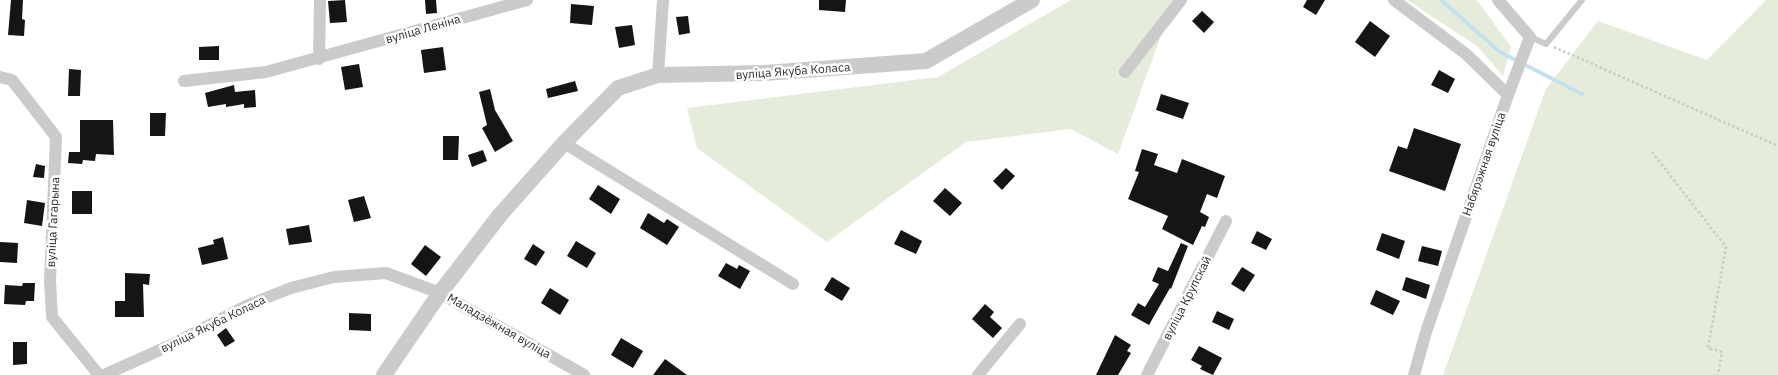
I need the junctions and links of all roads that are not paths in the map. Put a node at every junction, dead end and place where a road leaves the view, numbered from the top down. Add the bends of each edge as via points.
1 (320, 0) edge
2 (527, 0) edge
3 (663, 0) edge
4 (1032, 0) edge
5 (1181, 0) edge
6 (1394, 0) edge
7 (1498, 0) edge
8 (1582, 0) edge
9 (1530, 37) junction
10 (319, 59) junction
11 (1125, 72) dead end
12 (658, 74) junction
13 (0, 77) edge
14 (184, 80) dead end
15 (1508, 95) junction
16 (564, 143) junction
17 (1226, 221) dead end
18 (793, 284) dead end
19 (440, 293) junction
20 (1020, 324) dead end
21 (99, 375) edge
22 (104, 375) edge
23 (384, 375) edge
24 (584, 375) edge
25 (978, 375) edge
26 (1147, 375) edge
27 (1414, 375) edge

1 - 10 street
2 - 10 street, вуліца Леніна
3 - 12 street
4 - 12 street, вуліца Якуба Коласа via 926,60 765,73
5 - 11 street
6 - 15 street via 1466,54
7 - 9 street
8 - 9 lane via 1546,44
9 - 15 street, Набярэжная вуліца
10 - 14 street, вуліца Леніна via 266,72
12 - 16 street, вуліца Якуба Коласа via 618,88
13 - 21 street, вуліца Гагарына via 12,80 56,137 50,282 52,317
15 - 27 street, Набярэжная вуліца
16 - 18 street
16 - 19 street, вуліца Якуба Коласа via 500,215
17 - 26 street, вуліца Крупскай
19 - 22 street, вуліца Якуба Коласа via 386,273 334,277 291,288 248,305 171,346
19 - 23 street, вуліца Якуба Коласа
19 - 24 street, Маладзёжная вуліца
20 - 25 street

